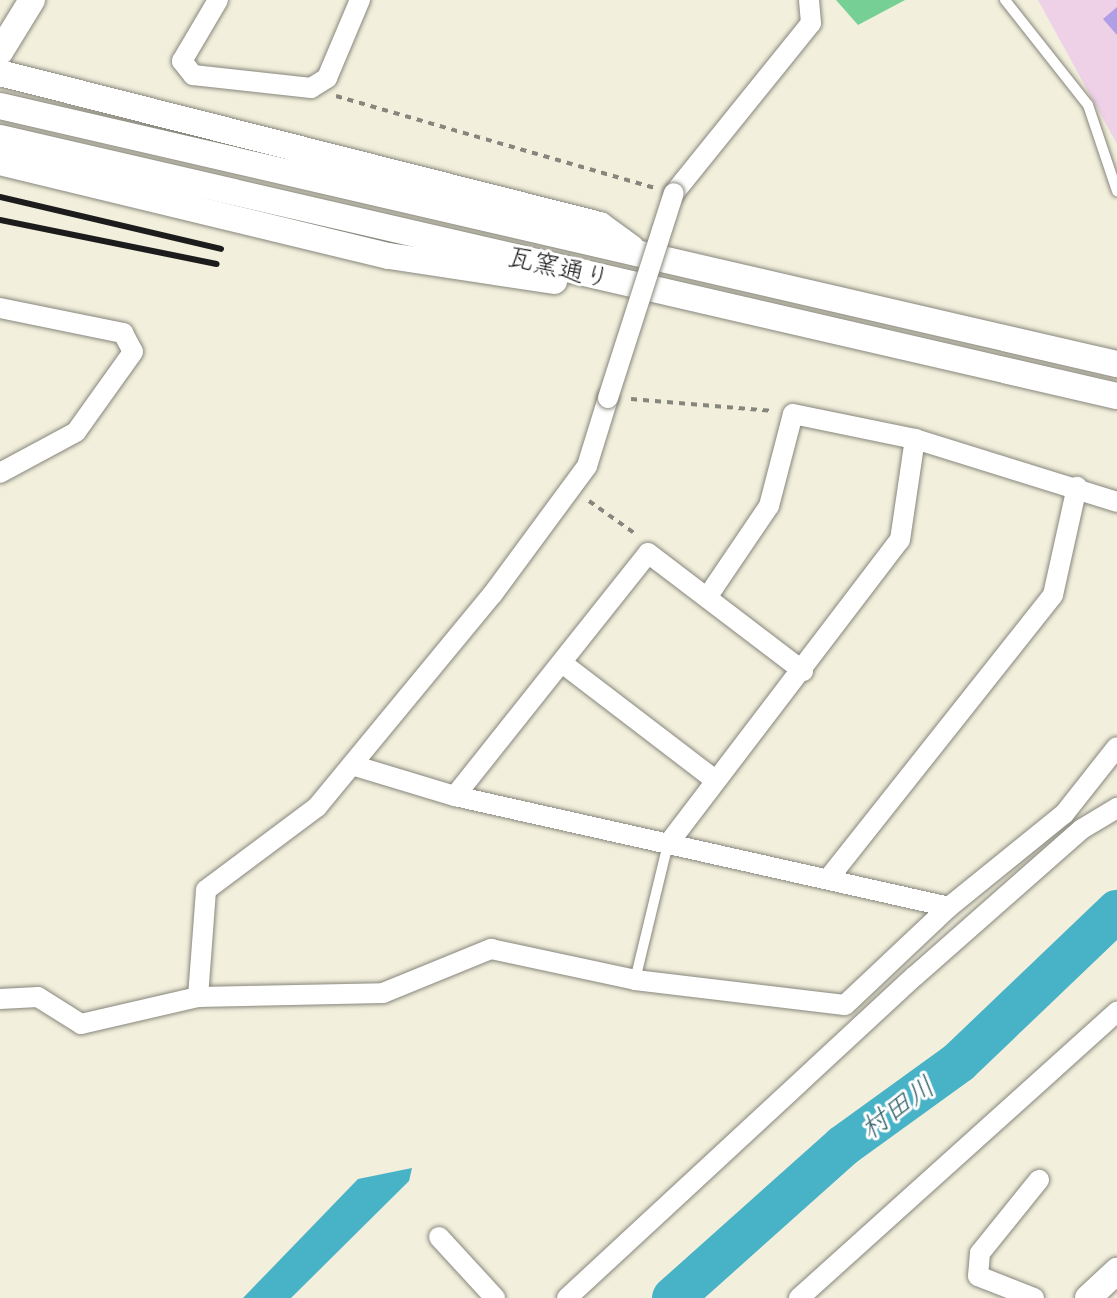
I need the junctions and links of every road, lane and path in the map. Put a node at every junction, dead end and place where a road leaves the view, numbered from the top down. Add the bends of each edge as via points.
1 (32, 0) edge
2 (218, 0) edge
3 (360, 0) edge
4 (809, 0) edge
5 (1005, 0) edge
6 (0, 52) edge
7 (0, 73) edge
8 (311, 88) junction
9 (0, 106) edge
10 (0, 138) edge
11 (0, 162) edge
12 (1117, 191) edge
13 (674, 193) junction
14 (641, 255) junction
15 (629, 283) junction
16 (0, 308) edge
17 (1117, 364) edge
18 (1117, 396) edge
19 (608, 398) junction
20 (793, 414) junction
21 (915, 439) junction
22 (0, 473) edge
23 (1077, 487) junction
24 (570, 488) junction
25 (1117, 502) edge
26 (648, 553) junction
27 (708, 596) junction
28 (562, 663) junction
29 (803, 671) junction
30 (1117, 747) edge
31 (352, 765) junction
32 (715, 780) junction
33 (455, 796) junction
34 (1117, 808) edge
35 (668, 844) junction
36 (828, 879) junction
37 (949, 907) junction
38 (635, 980) junction
39 (198, 997) junction
40 (0, 999) edge
41 (1117, 1012) edge
42 (1039, 1180) dead end
43 (439, 1237) dead end
44 (1117, 1271) edge
45 (495, 1298) edge
46 (567, 1298) edge
47 (799, 1298) edge
48 (1034, 1298) edge
49 (1088, 1298) edge

1 - 6 street
2 - 8 street via 182,61 193,75
3 - 8 street via 327,78
4 - 13 street via 811,23
5 - 12 lane via 1088,105
7 - 14 street via 600,225
8 - 13 path
9 - 14 street, 瓦窯通り
10 - 15 street, 瓦窯通り
11 - 15 street via 389,256 588,287
13 - 19 street, bridge
14 - 17 street, 瓦窯通り
15 - 18 street, 瓦窯通り
16 - 22 street via 123,333 133,352 76,432
19 - 20 path
19 - 24 street via 587,466
20 - 21 street
20 - 27 street via 769,506
21 - 23 street
21 - 29 street via 900,540
23 - 25 street
23 - 36 street via 1053,595
24 - 26 path via 643,540
24 - 31 street
26 - 27 street
26 - 28 street
27 - 29 street
28 - 32 street
28 - 33 street
29 - 32 street
30 - 37 street via 1064,814
31 - 33 street
31 - 39 street via 317,807 206,890
32 - 35 street
33 - 35 street
34 - 46 street via 1082,829 915,976
35 - 36 street
35 - 38 lane
36 - 37 street
37 - 38 street via 845,1005
38 - 39 street via 491,949 383,993
39 - 40 street via 81,1024 38,997
41 - 47 street
42 - 48 street via 980,1253 978,1276
43 - 45 street
44 - 49 street

